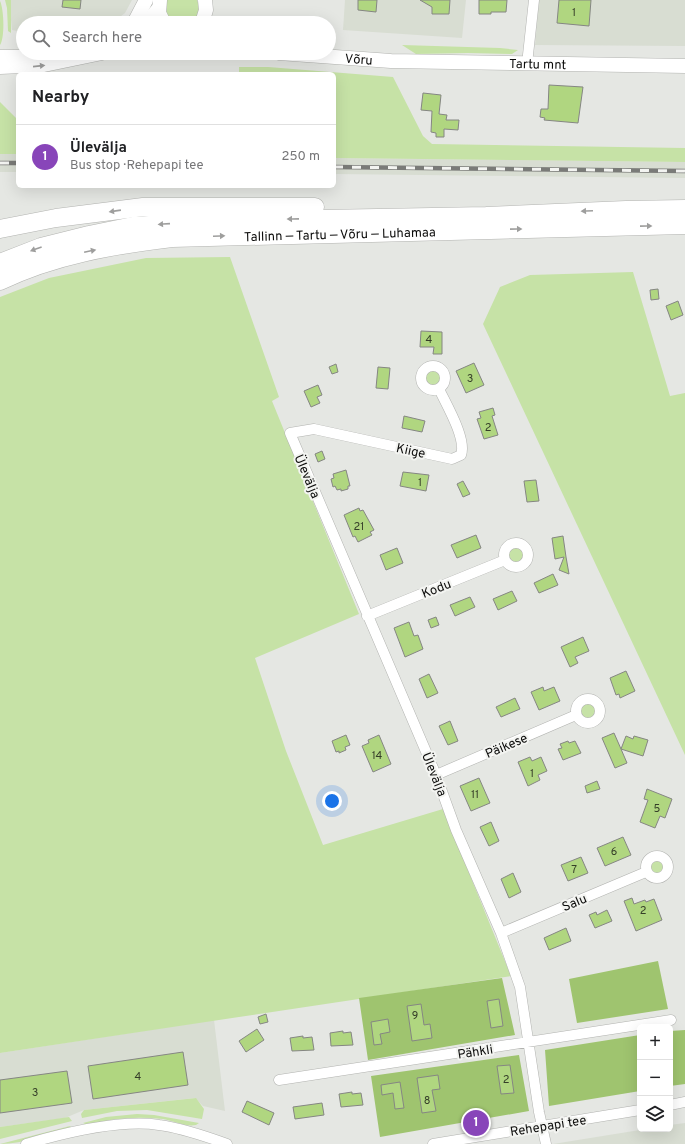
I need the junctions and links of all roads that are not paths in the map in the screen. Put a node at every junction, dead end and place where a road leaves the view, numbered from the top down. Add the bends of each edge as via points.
1 (146, 0) edge
2 (205, 0) edge
3 (534, 0) edge
4 (160, 4) edge
5 (138, 16) edge
6 (151, 16) edge
7 (160, 16) edge
8 (205, 16) edge
9 (0, 57) edge
10 (16, 57) edge
11 (336, 57) edge
12 (68, 60) edge
13 (391, 61) joint
14 (527, 64) junction
15 (685, 66) edge
16 (0, 67) edge
17 (685, 209) edge
18 (486, 216) junction
19 (685, 226) edge
20 (0, 229) edge
21 (0, 263) edge
22 (0, 281) edge
23 (439, 389) dead end
24 (290, 433) joint
25 (505, 560) dead end
26 (367, 616) junction
27 (576, 715) dead end
28 (436, 775) junction
29 (646, 872) dead end
30 (501, 933) junction
31 (671, 1020) dead end
32 (528, 1042) junction
33 (279, 1080) dead end
34 (685, 1102) edge
35 (673, 1104) edge
36 (637, 1110) edge
37 (542, 1126) junction
38 (223, 1143) edge
39 (26, 1144) edge
40 (433, 1144) edge
41 (546, 1144) edge

1 - 5 street
2 - 8 street
3 - 14 street
4 - 6 street
4 - 7 street
9 - 10 street
11 - 13 street, Võru
16 -> 12 street via 44,65
13 - 14 street, Tartu mnt
14 - 15 street, Tartu mnt
17 -> 18 highway, Tallinn — Tartu — Võru — Luhamaa
18 -> 20 highway via 473,210 143,207 56,218
18 -> 21 highway, Tallinn — Tartu — Võru — Luhamaa via 214,221 133,226 41,247
22 -> 19 highway, Tallinn — Tartu — Võru — Luhamaa via 84,252 172,238
23 - 24 street, Kiige via 462,445 461,455 452,459 314,429
24 - 26 street, Ülevälja
25 - 26 street, Kodu
26 - 28 street, Ülevälja
27 - 28 street, Päikese
28 - 30 street, Ülevälja via 456,830
29 - 30 street, Salu
30 - 32 street, Ülevälja via 520,986
31 - 32 street, Pähkli
32 - 33 street, Pähkli
32 - 37 street, Ülevälja
34 - 35 street
36 - 37 street, Rehepapi tee
37 - 40 street, Rehepapi tee
37 - 41 street, Ülevälja
38 - 39 street via 180,1128 137,1124 118,1125

